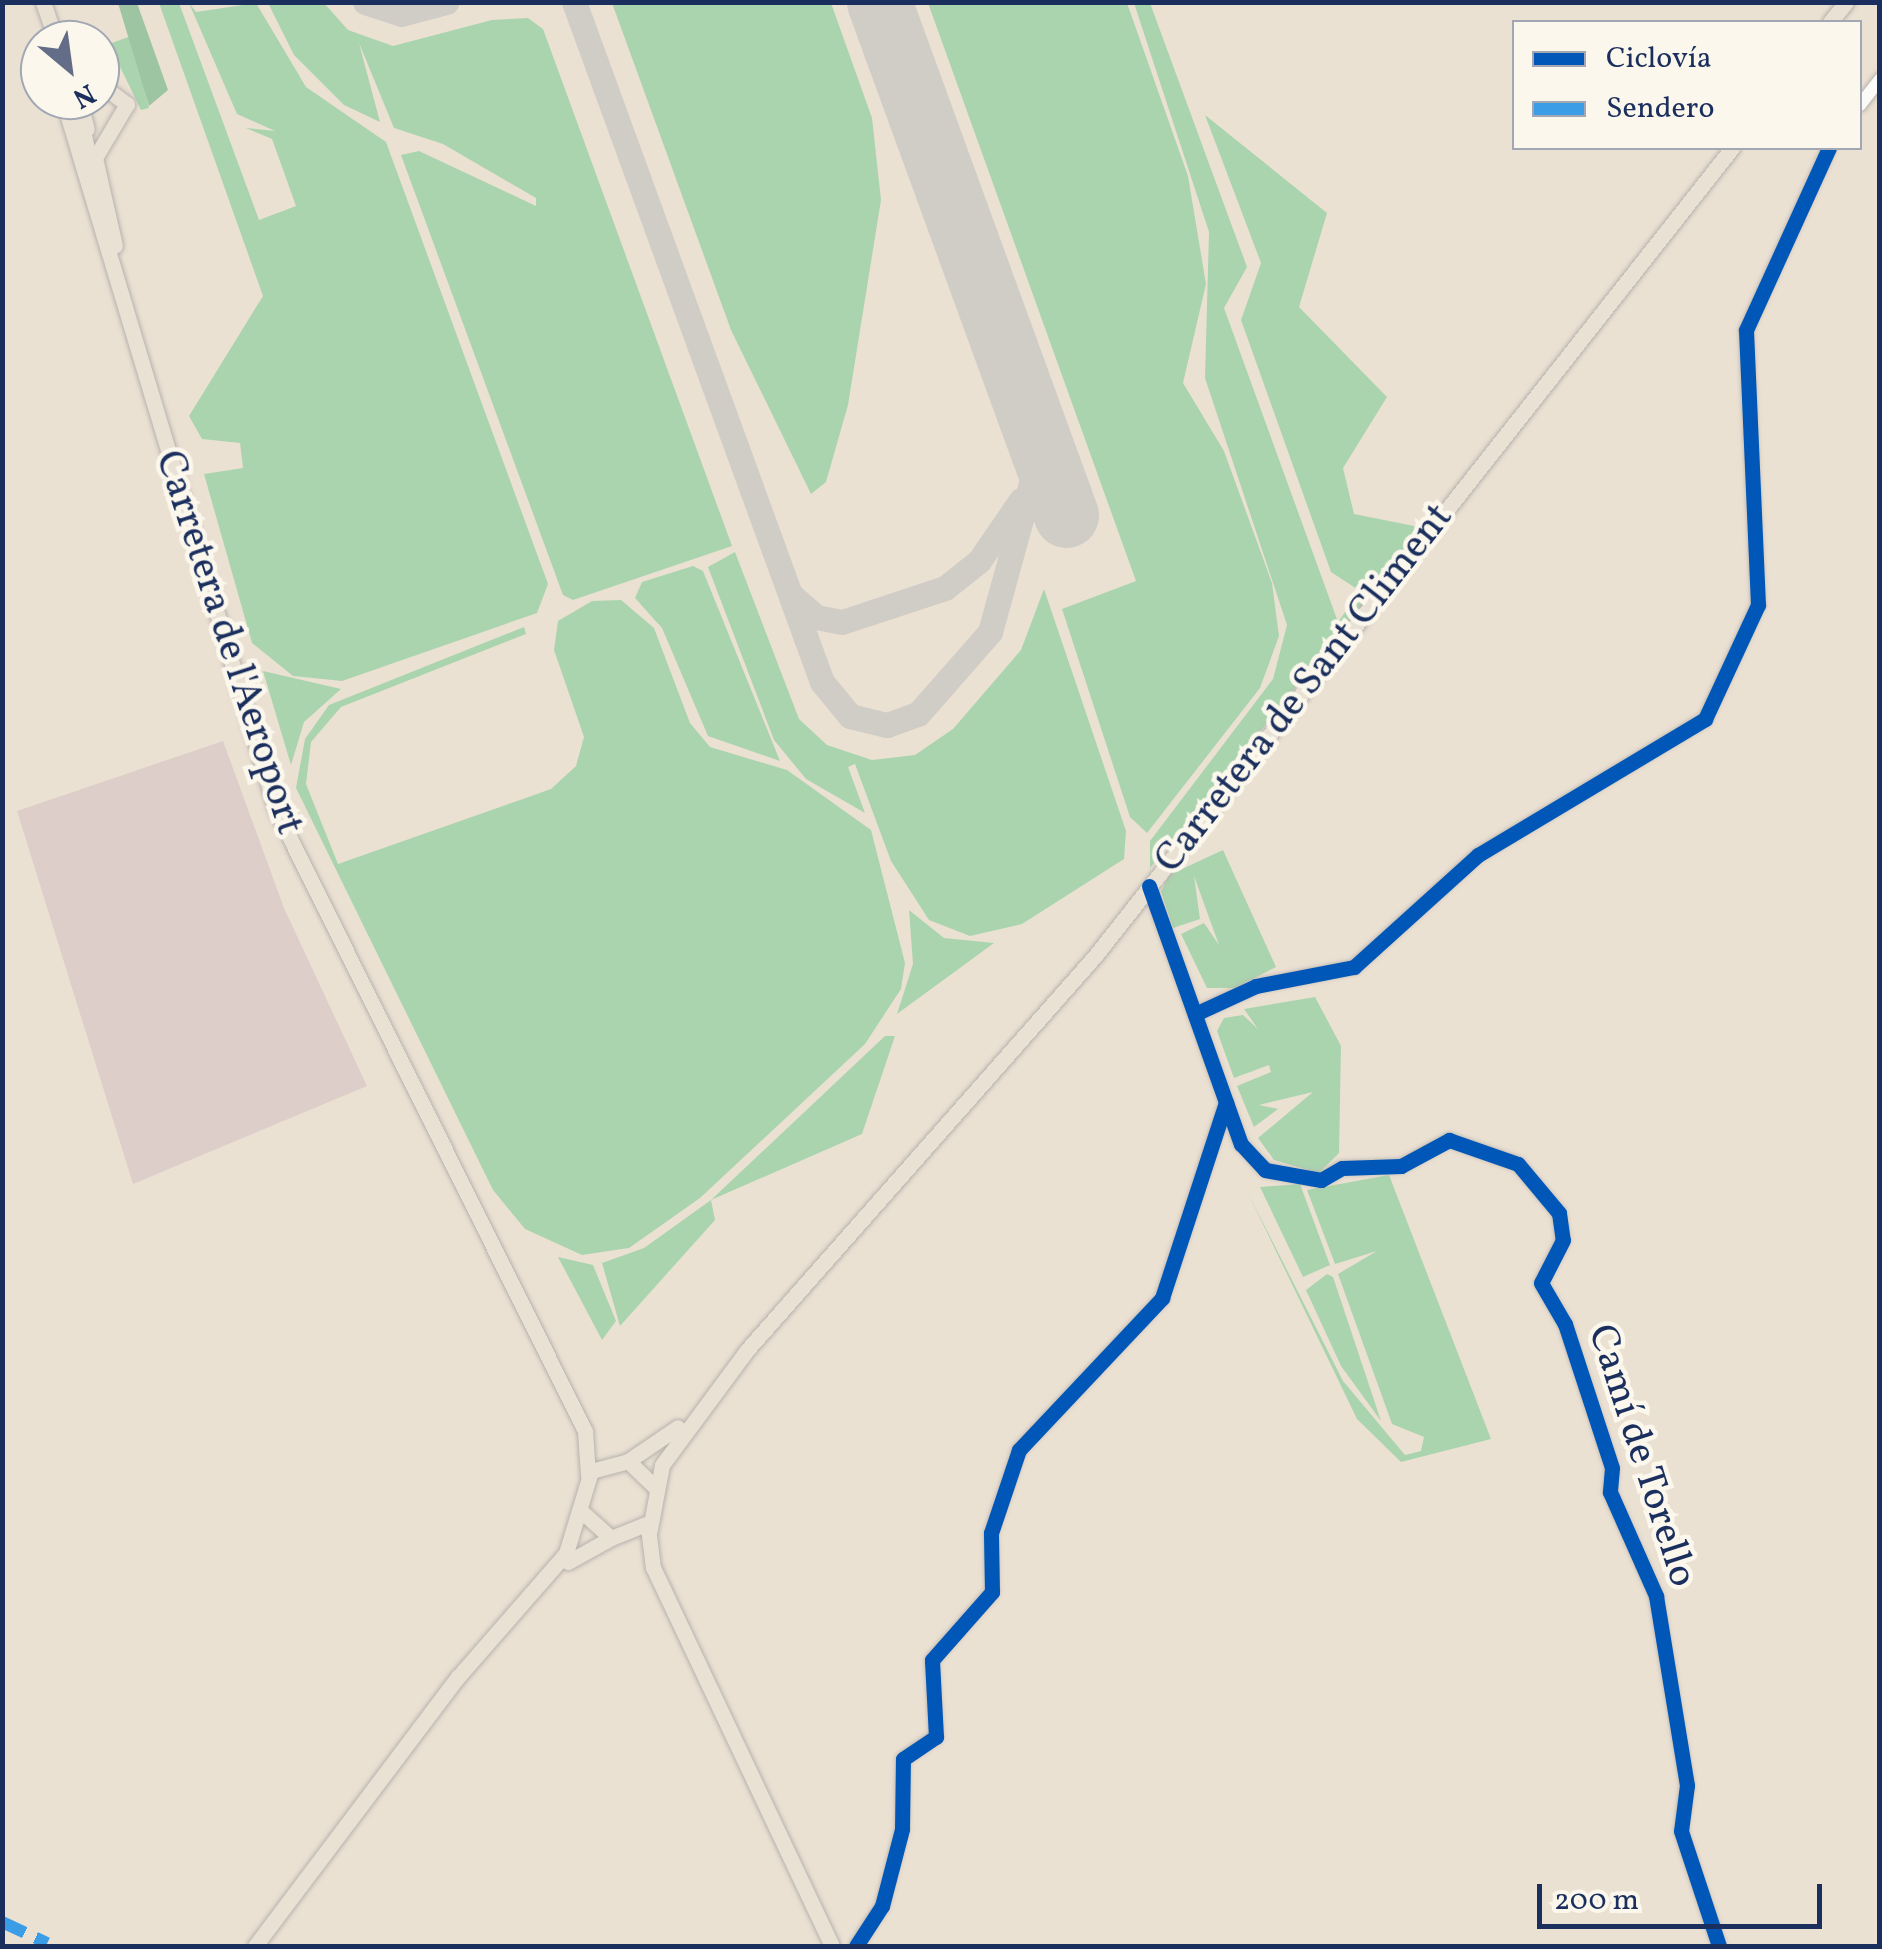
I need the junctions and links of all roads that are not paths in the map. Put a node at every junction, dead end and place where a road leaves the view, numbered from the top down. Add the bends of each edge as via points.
1 (1880, 79) edge
2 (1862, 102) edge
3 (79, 120) edge
4 (79, 120) edge
5 (85, 120) edge
6 (119, 120) edge
7 (114, 131) junction
8 (1730, 150) edge
9 (1828, 150) edge
10 (108, 260) junction
11 (178, 482) junction
12 (1149, 886) junction
13 (1195, 1014) junction
14 (1226, 1102) junction
15 (706, 1399) junction
16 (585, 1432) junction
17 (624, 1460) junction
18 (588, 1475) junction
19 (658, 1493) junction
20 (581, 1511) junction
21 (653, 1519) junction
22 (614, 1538) junction
23 (659, 1582) junction
24 (436, 1708) junction
25 (255, 1946) edge
26 (832, 1946) edge
27 (856, 1946) edge
28 (1719, 1946) edge

1 - 2 street
3 - 10 main road, Carretera de l'Aeroport
4 - 10 main road
5 - 7 main road via 94,133
6 - 7 main road
7 - 11 main road via 97,148 96,171
8 - 12 main road, Carretera de Sant Climent
9 - 13 street via 1746,330 1758,604 1706,719 1478,855 1354,967 1256,986
10 - 11 main road, Carretera de l'Aeroport
11 - 16 main road, Carretera de l'Aeroport via 276,810
12 - 13 street, Camí de Torello
12 - 15 main road, Carretera de Sant Climent
13 - 14 street, Camí de Torello
14 - 27 street via 1162,1298 1019,1450 991,1534 992,1592 932,1660 936,1737 903,1760 902,1829 882,1906
14 - 28 street, Camí de Torello via 1244,1149 1273,1174 1320,1180 1342,1168 1396,1167 1452,1140 1518,1164 1559,1213 1564,1240 1542,1283 1566,1324 1612,1468 1610,1492 1656,1596 1688,1785 1681,1831
15 - 17 main road via 659,1446
15 - 19 main road via 662,1465
16 - 17 main road, Carretera de l'Aeroport
16 - 18 main road, Carretera de l'Aeroport
17 - 18 main road
17 - 19 main road
18 - 20 main road
19 - 21 main road
20 - 22 main road
20 - 24 main road via 566,1553
21 - 22 main road
21 - 23 main road
22 - 23 main road
22 - 24 main road via 581,1548
23 - 26 main road
24 - 25 main road

